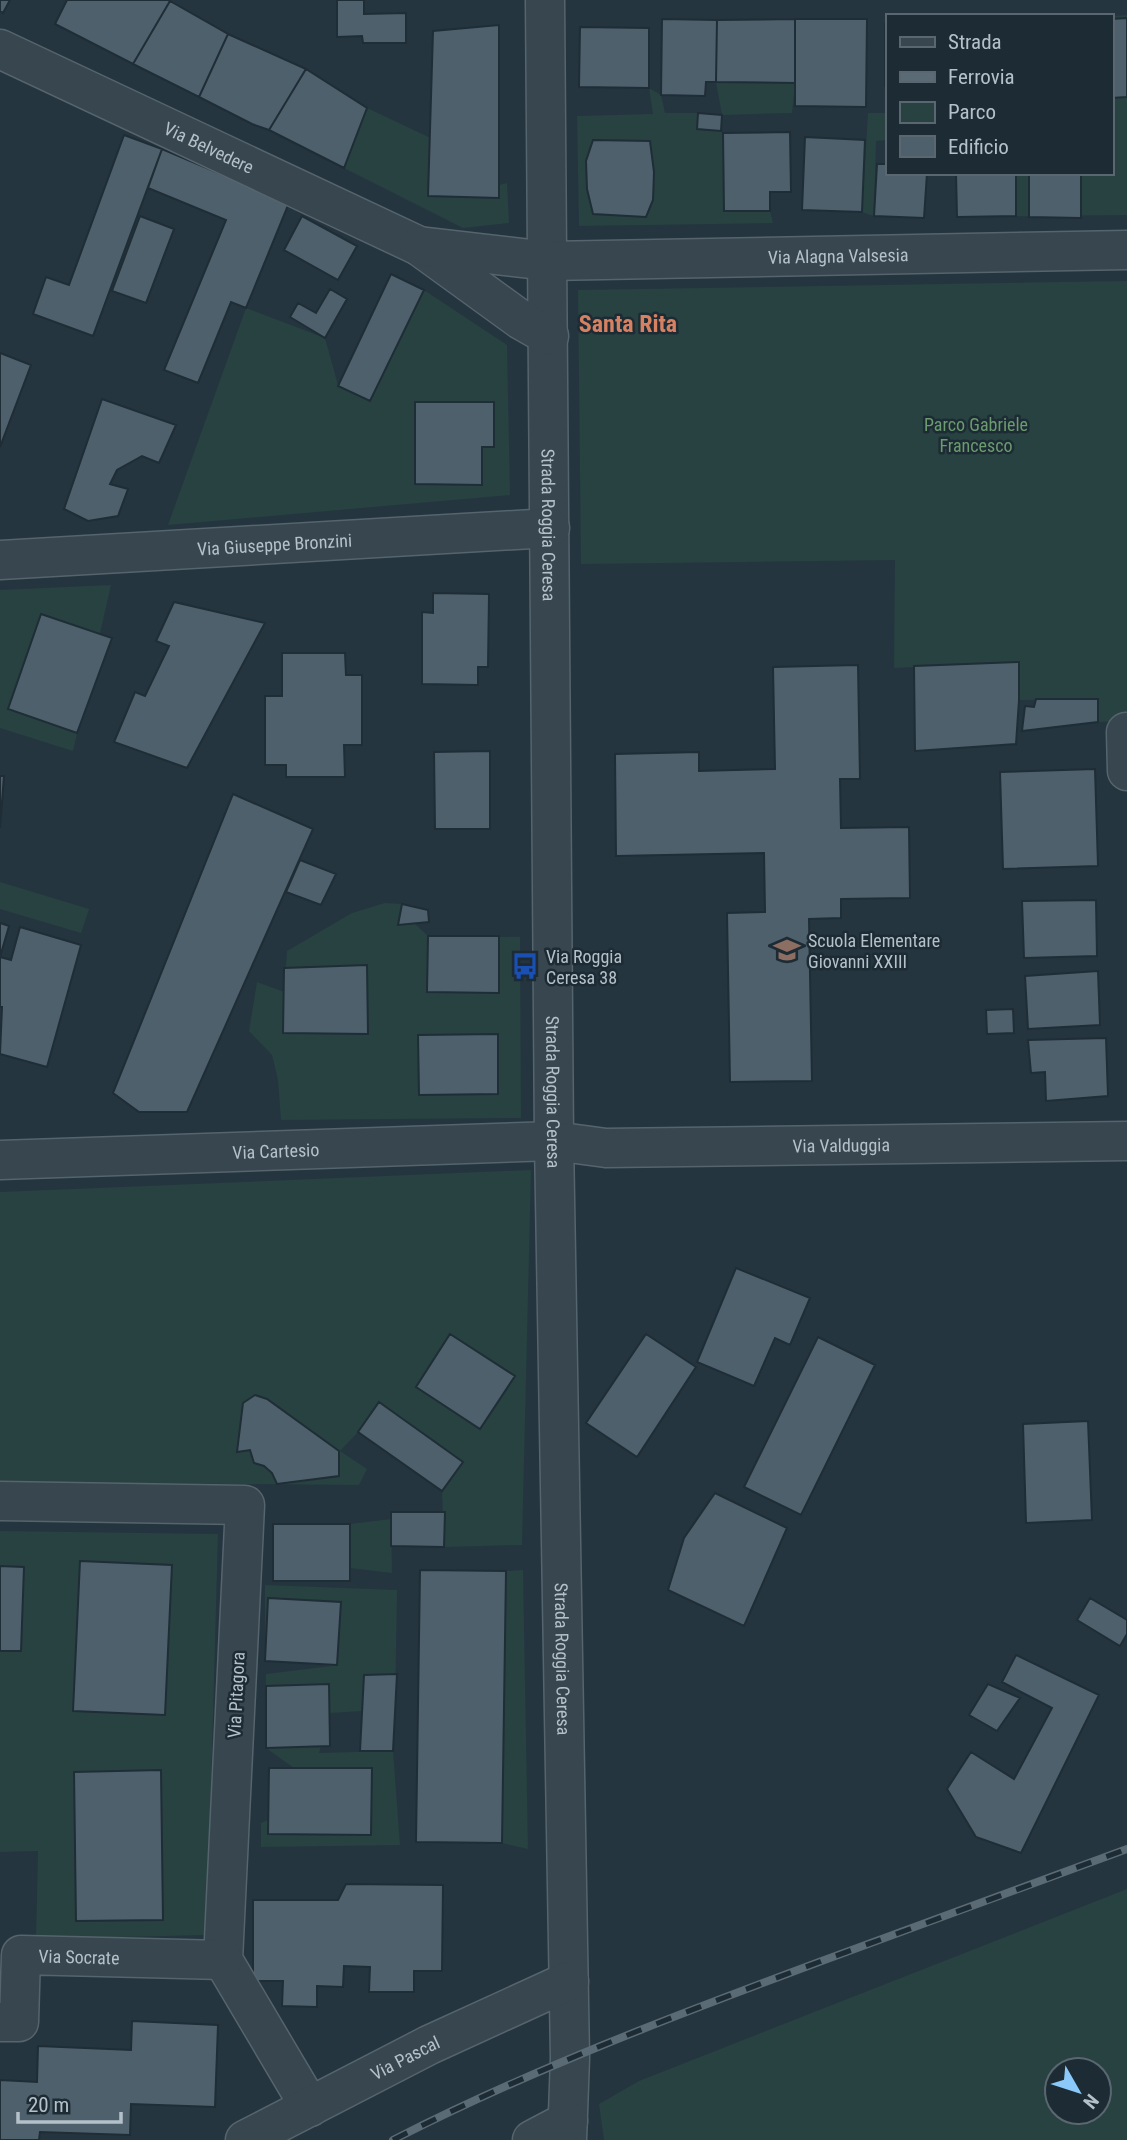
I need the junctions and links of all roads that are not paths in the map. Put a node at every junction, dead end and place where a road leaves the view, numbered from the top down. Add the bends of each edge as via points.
1 (545, 0) edge
2 (0, 49) edge
3 (419, 246) junction
4 (1127, 250) edge
5 (548, 261) junction
6 (549, 336) junction
7 (550, 528) junction
8 (0, 560) edge
9 (1126, 732) edge
10 (1127, 771) edge
11 (554, 1141) junction
12 (1127, 1141) edge
13 (0, 1160) edge
14 (0, 1500) edge
15 (223, 1960) junction
16 (569, 1981) junction
17 (0, 2022) edge
18 (310, 2107) junction
19 (568, 2131) edge
20 (245, 2140) edge
21 (532, 2140) edge

1 - 5 street, Strada Roggia Ceresa
2 - 3 street, Via Belvedere
3 - 5 street, Via Belvedere
3 - 6 street, Via Belvedere
4 - 5 street, Via Alagna Valsesia
5 - 6 street, Strada Roggia Ceresa
6 - 7 street, Strada Roggia Ceresa
7 - 8 street, Via Giuseppe Bronzini
7 - 11 street, Strada Roggia Ceresa
9 - 10 street
11 - 12 street, Via Valduggia via 606,1148
11 - 13 street, Via Cartesio
11 - 16 street, Strada Roggia Ceresa
14 - 15 street, Via Pitagora via 246,1504
15 - 17 street, Via Socrate via 21,1955 19,2022
15 - 18 street
16 - 18 street, Via Pascal via 429,2045
16 - 19 street, Strada Roggia Ceresa
18 - 20 street, Via Pascal
19 - 21 street

